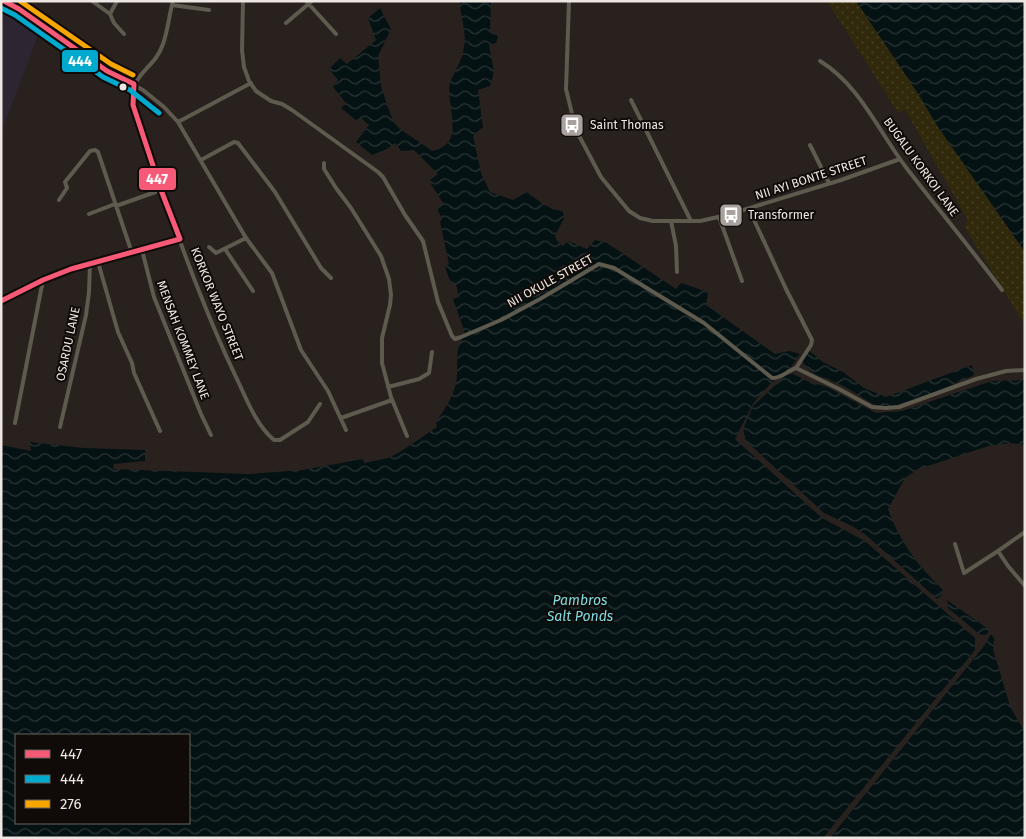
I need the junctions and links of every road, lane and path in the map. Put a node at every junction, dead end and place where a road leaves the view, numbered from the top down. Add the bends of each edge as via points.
1 (4, 1) edge
2 (92, 1) edge
3 (117, 1) edge
4 (243, 1) edge
5 (569, 1) edge
6 (309, 2) edge
7 (172, 3) edge
8 (210, 10) dead end
9 (110, 14) junction
10 (286, 23) dead end
11 (124, 34) dead end
12 (336, 34) dead end
13 (820, 61) dead end
14 (250, 83) junction
15 (134, 84) junction
16 (631, 100) dead end
17 (178, 122) junction
18 (810, 145) dead end
19 (900, 159) junction
20 (201, 160) junction
21 (324, 164) dead end
22 (829, 184) junction
23 (161, 190) junction
24 (58, 200) dead end
25 (115, 205) junction
26 (749, 209) junction
27 (89, 214) dead end
28 (719, 217) junction
29 (671, 221) junction
30 (691, 221) junction
31 (246, 238) junction
32 (180, 239) junction
33 (209, 247) dead end
34 (225, 249) junction
35 (142, 250) junction
36 (132, 253) junction
37 (98, 262) junction
38 (90, 264) junction
39 (677, 272) dead end
40 (331, 278) dead end
41 (43, 280) junction
42 (742, 281) dead end
43 (1002, 290) dead end
44 (253, 291) dead end
45 (1, 301) edge
46 (432, 352) dead end
47 (796, 368) junction
48 (1025, 370) edge
49 (388, 387) junction
50 (392, 400) junction
51 (320, 404) dead end
52 (341, 418) junction
53 (15, 423) dead end
54 (60, 426) dead end
55 (346, 430) dead end
56 (160, 431) dead end
57 (211, 435) dead end
58 (407, 436) dead end
59 (1025, 532) edge
60 (955, 544) dead end
61 (998, 552) junction
62 (1025, 586) edge

1 - 15 street via 107,71
2 - 9 street
3 - 9 street
4 - 14 street via 242,50
5 - 29 street, NII AYI BONTE STREET via 566,89 576,130 602,177 629,211 640,218
6 - 10 street
6 - 12 street
7 - 8 street
7 - 15 street via 159,53
9 - 11 street
13 - 19 street, BUGALU KORKOI LANE via 852,89
14 - 17 street
14 - 47 street, NII OKULE STREET via 264,97 292,110 383,177 423,241 438,302 455,338 501,320 600,264 614,268 704,323 772,378
15 - 17 street
15 - 23 street, KORKOR WAYO STREET via 133,105
16 - 30 street
17 - 20 street
18 - 22 street
19 - 22 street, NII AYI BONTE STREET
19 - 43 street, BUGALU KORKOI LANE
20 - 31 street
20 - 40 street via 238,142 266,178 321,268
21 - 49 street via 324,169 381,256 389,279 390,305 382,338 382,363
22 - 26 street, NII AYI BONTE STREET
23 - 25 street
23 - 32 street, KORKOR WAYO STREET
24 - 25 street via 67,188 66,182 90,151 95,150
25 - 27 street
25 - 36 street
26 - 28 street, NII AYI BONTE STREET
26 - 47 street via 812,340
28 - 30 street, NII AYI BONTE STREET
28 - 42 street
29 - 30 street, NII AYI BONTE STREET
29 - 39 street
31 - 34 street
31 - 52 street via 272,273 301,350
32 - 35 street
32 - 51 street, KORKOR WAYO STREET via 226,356 267,434 274,440 280,440 308,422
33 - 34 street via 216,253
34 - 44 street
35 - 36 street
35 - 57 street, MENSAH KOMMEY LANE via 154,297
36 - 37 street
37 - 38 street
37 - 56 street via 118,332
38 - 41 street
38 - 54 street, OSARDU LANE via 86,315
41 - 45 street
41 - 53 street
46 - 49 street via 429,373
47 - 48 street via 872,407 886,408 899,407 991,375
49 - 50 street
50 - 52 street
50 - 58 street
52 - 55 street
59 - 61 street
60 - 61 street via 964,572
61 - 62 street

